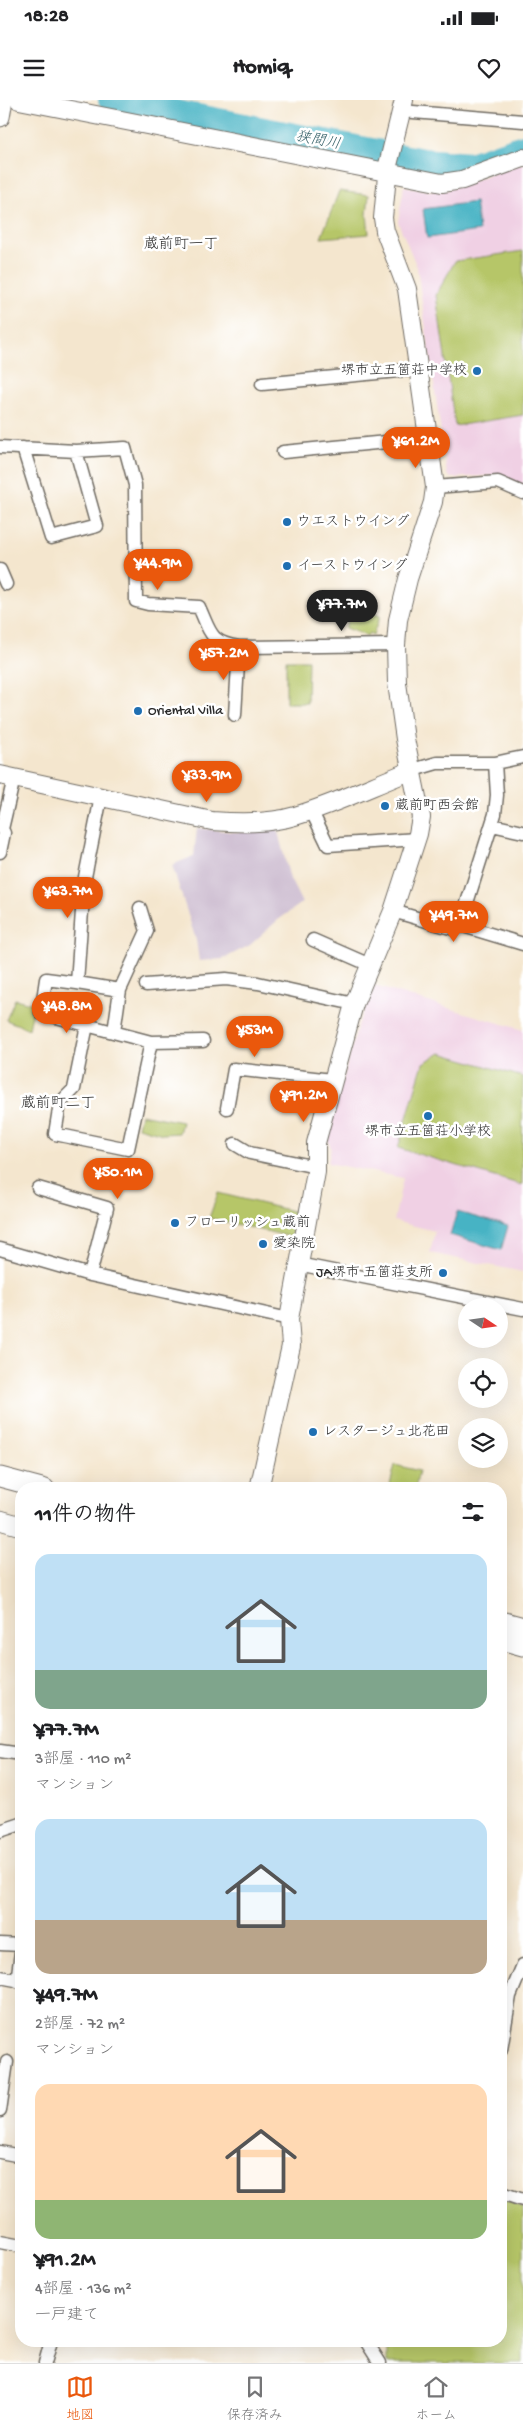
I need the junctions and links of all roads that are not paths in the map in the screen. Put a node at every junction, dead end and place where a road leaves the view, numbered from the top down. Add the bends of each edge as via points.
1 (18, 100) edge
2 (403, 105) edge
3 (523, 121) edge
4 (523, 158) edge
5 (388, 169) junction
6 (419, 369) junction
7 (262, 384) dead end
8 (428, 438) junction
9 (0, 447) edge
10 (23, 448) junction
11 (76, 451) junction
12 (283, 452) dead end
13 (434, 487) junction
14 (523, 493) edge
15 (0, 570) edge
16 (6, 584) dead end
17 (396, 645) junction
18 (239, 647) junction
19 (235, 716) dead end
20 (523, 757) edge
21 (496, 762) junction
22 (413, 770) junction
23 (7, 776) edge
24 (101, 797) junction
25 (312, 810) junction
26 (492, 825) junction
27 (523, 832) edge
28 (417, 839) junction
29 (0, 852) edge
30 (140, 908) dead end
31 (392, 911) junction
32 (460, 925) junction
33 (313, 940) dead end
34 (523, 944) edge
35 (370, 966) junction
36 (77, 983) junction
37 (146, 985) dead end
38 (120, 990) junction
39 (354, 1004) junction
40 (87, 1026) junction
41 (114, 1032) junction
42 (203, 1041) dead end
43 (151, 1042) junction
44 (332, 1080) junction
45 (227, 1108) dead end
46 (235, 1144) dead end
47 (316, 1167) junction
48 (38, 1188) dead end
49 (0, 1249) edge
50 (298, 1264) junction
51 (90, 1275) junction
52 (523, 1309) edge
53 (289, 1319) junction
54 (0, 1477) edge
55 (19, 1482) edge
56 (261, 1482) edge
57 (0, 1520) edge
58 (15, 1524) edge
59 (507, 1623) edge
60 (523, 1627) edge
61 (507, 1642) edge
62 (523, 1646) edge
63 (0, 1751) edge
64 (15, 1753) edge
65 (15, 1826) edge
66 (0, 1831) edge
67 (0, 1944) edge
68 (15, 1945) edge
69 (523, 1965) edge
70 (0, 1977) edge
71 (15, 1980) edge
72 (507, 2014) edge
73 (7, 2062) dead end
74 (0, 2111) edge
75 (0, 2152) edge
76 (15, 2155) edge
77 (507, 2195) edge
78 (523, 2200) edge
79 (0, 2242) edge
80 (15, 2245) edge
81 (50, 2347) edge
82 (370, 2347) edge
83 (46, 2362) edge
84 (380, 2363) edge

1 - 5 street
2 - 3 street
2 - 5 street
4 - 5 street via 462,180 442,183
5 - 6 street via 382,218 407,289
6 - 7 street
6 - 8 street
8 - 12 street
8 - 13 street
9 - 10 street
10 - 11 street
10 - 11 street via 51,538 97,526
11 - 18 street via 126,448 135,485 136,601 200,607 211,634 220,644
13 - 14 street via 498,482
13 - 17 street via 433,502 404,595
15 - 16 street
17 - 18 street
17 - 22 street via 397,683
18 - 19 street
20 - 21 street
21 - 22 street via 437,763
21 - 26 street via 497,795
22 - 25 street
22 - 28 street via 421,817
23 - 24 street
23 - 29 street
24 - 25 street via 232,823 271,820
24 - 36 street via 84,882
25 - 28 street via 328,845
26 - 27 street
26 - 32 street
28 - 31 street
30 - 38 street via 147,931
31 - 32 street via 454,929
31 - 35 street
32 - 34 street
33 - 35 street
35 - 39 street
36 - 38 street
36 - 40 street via 46,979 41,1014
37 - 39 street via 226,979
38 - 41 street
39 - 44 street
40 - 41 street
40 - 43 street via 74,1089 60,1103 55,1134 128,1149
41 - 43 street
42 - 43 street
44 - 45 street via 234,1069
44 - 47 street via 316,1142
46 - 47 street via 250,1153
47 - 50 street
48 - 51 street via 107,1208
49 - 51 street
50 - 52 street
50 - 53 street
51 - 53 street
53 - 56 street via 291,1346
54 - 55 main road
57 - 58 main road
59 - 60 main road
61 - 62 main road
63 - 64 street
65 - 66 street
67 - 68 street
69 - 72 street via 510,1996
70 - 71 street
73 - 74 street
75 - 76 street
77 - 78 street
79 - 80 street
81 - 83 street
82 - 84 street

